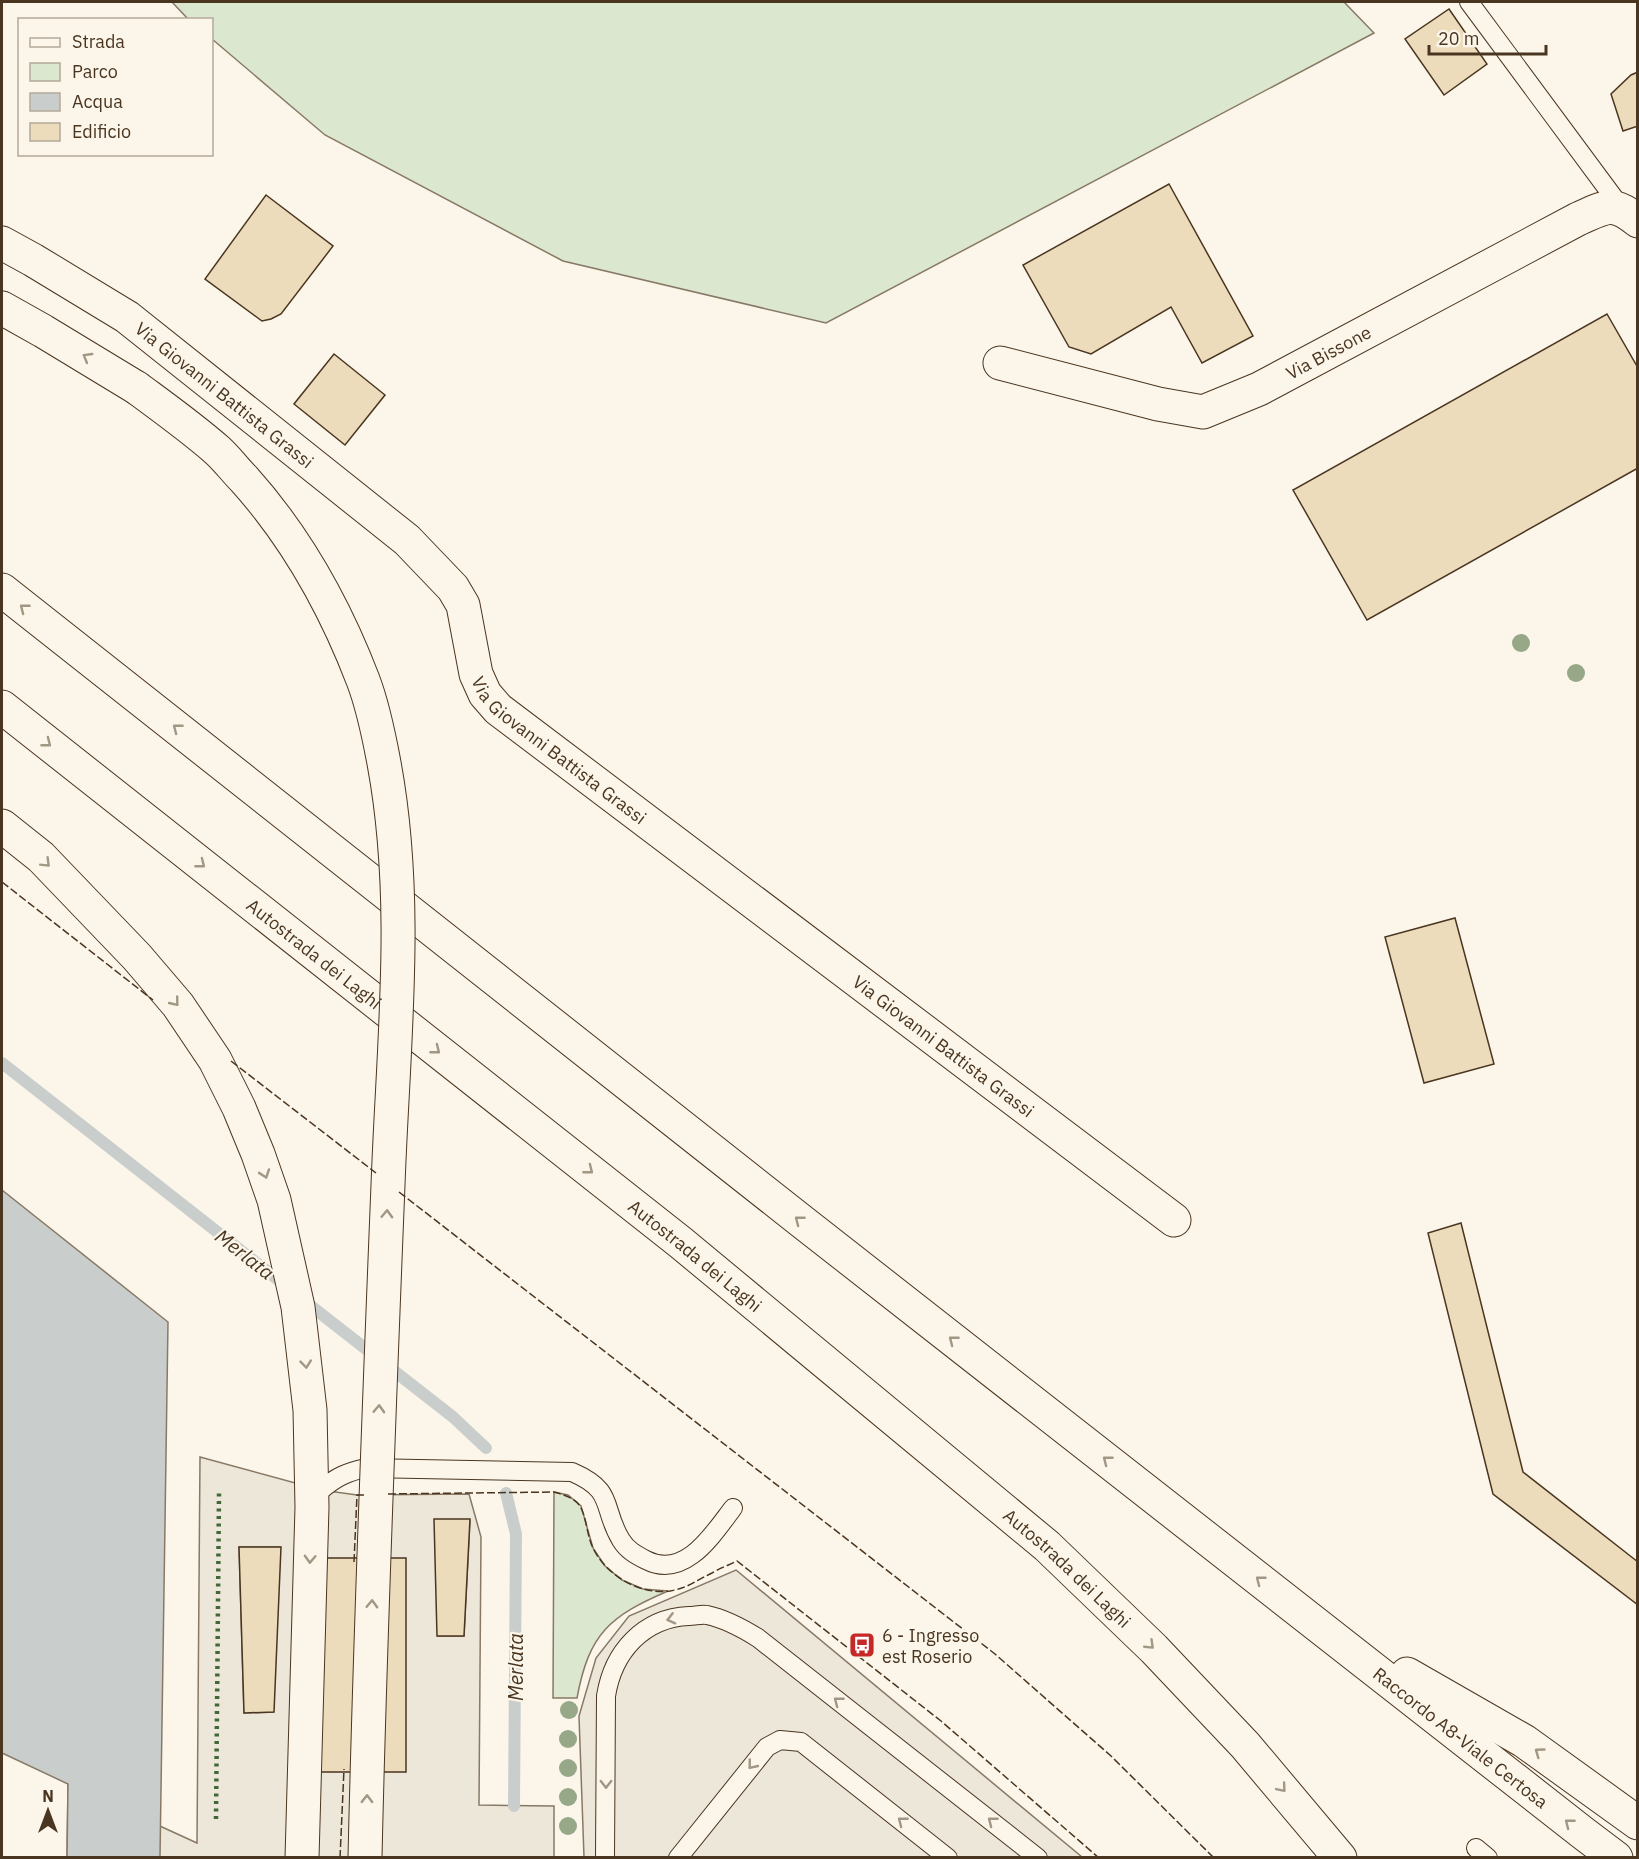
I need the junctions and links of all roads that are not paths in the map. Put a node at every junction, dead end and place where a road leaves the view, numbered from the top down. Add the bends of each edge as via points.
1 (1469, 2) edge
2 (1630, 215) edge
3 (2, 243) edge
4 (2, 308) edge
5 (1000, 363) dead end
6 (2, 590) edge
7 (2, 707) edge
8 (2, 826) edge
9 (1174, 1220) dead end
10 (321, 1490) dead end
11 (733, 1508) dead end
12 (1306, 1616) junction
13 (1638, 1823) edge
14 (302, 1857) edge
15 (365, 1857) edge
16 (605, 1857) edge
17 (678, 1857) edge
18 (948, 1857) edge
19 (1038, 1857) edge
20 (1340, 1857) edge
21 (1616, 1857) edge

1 - 2 lane
2 - 5 main road, Via Bissone via 1613,207 1578,219 1259,389 1203,412
3 - 9 main road, Via Giovanni Battista Grassi via 128,317 407,540 453,588 463,605 476,674 485,694 498,709
15 -> 4 main road, bridge via 399,938 395,840 378,734 364,683 327,600 282,525 253,489 219,452 137,388
12 -> 6 main road
7 -> 20 main road, Autostrada dei Laghi via 680,1242 1047,1546 1154,1649 1245,1745
8 -> 14 main road via 41,857 178,1005 215,1060 239,1108 274,1200 298,1307 310,1410 312,1507
10 - 11 lane via 348,1472 366,1468 572,1472 601,1490 622,1543 651,1563 668,1565 687,1559 703,1547
13 -> 12 main road via 1524,1741
21 -> 12 main road, Raccordo A8-Viale Certosa
19 -> 16 lane via 758,1638 733,1623 706,1615 659,1622 640,1633 615,1664 606,1696
18 -> 17 lane via 801,1742 780,1740 767,1747

